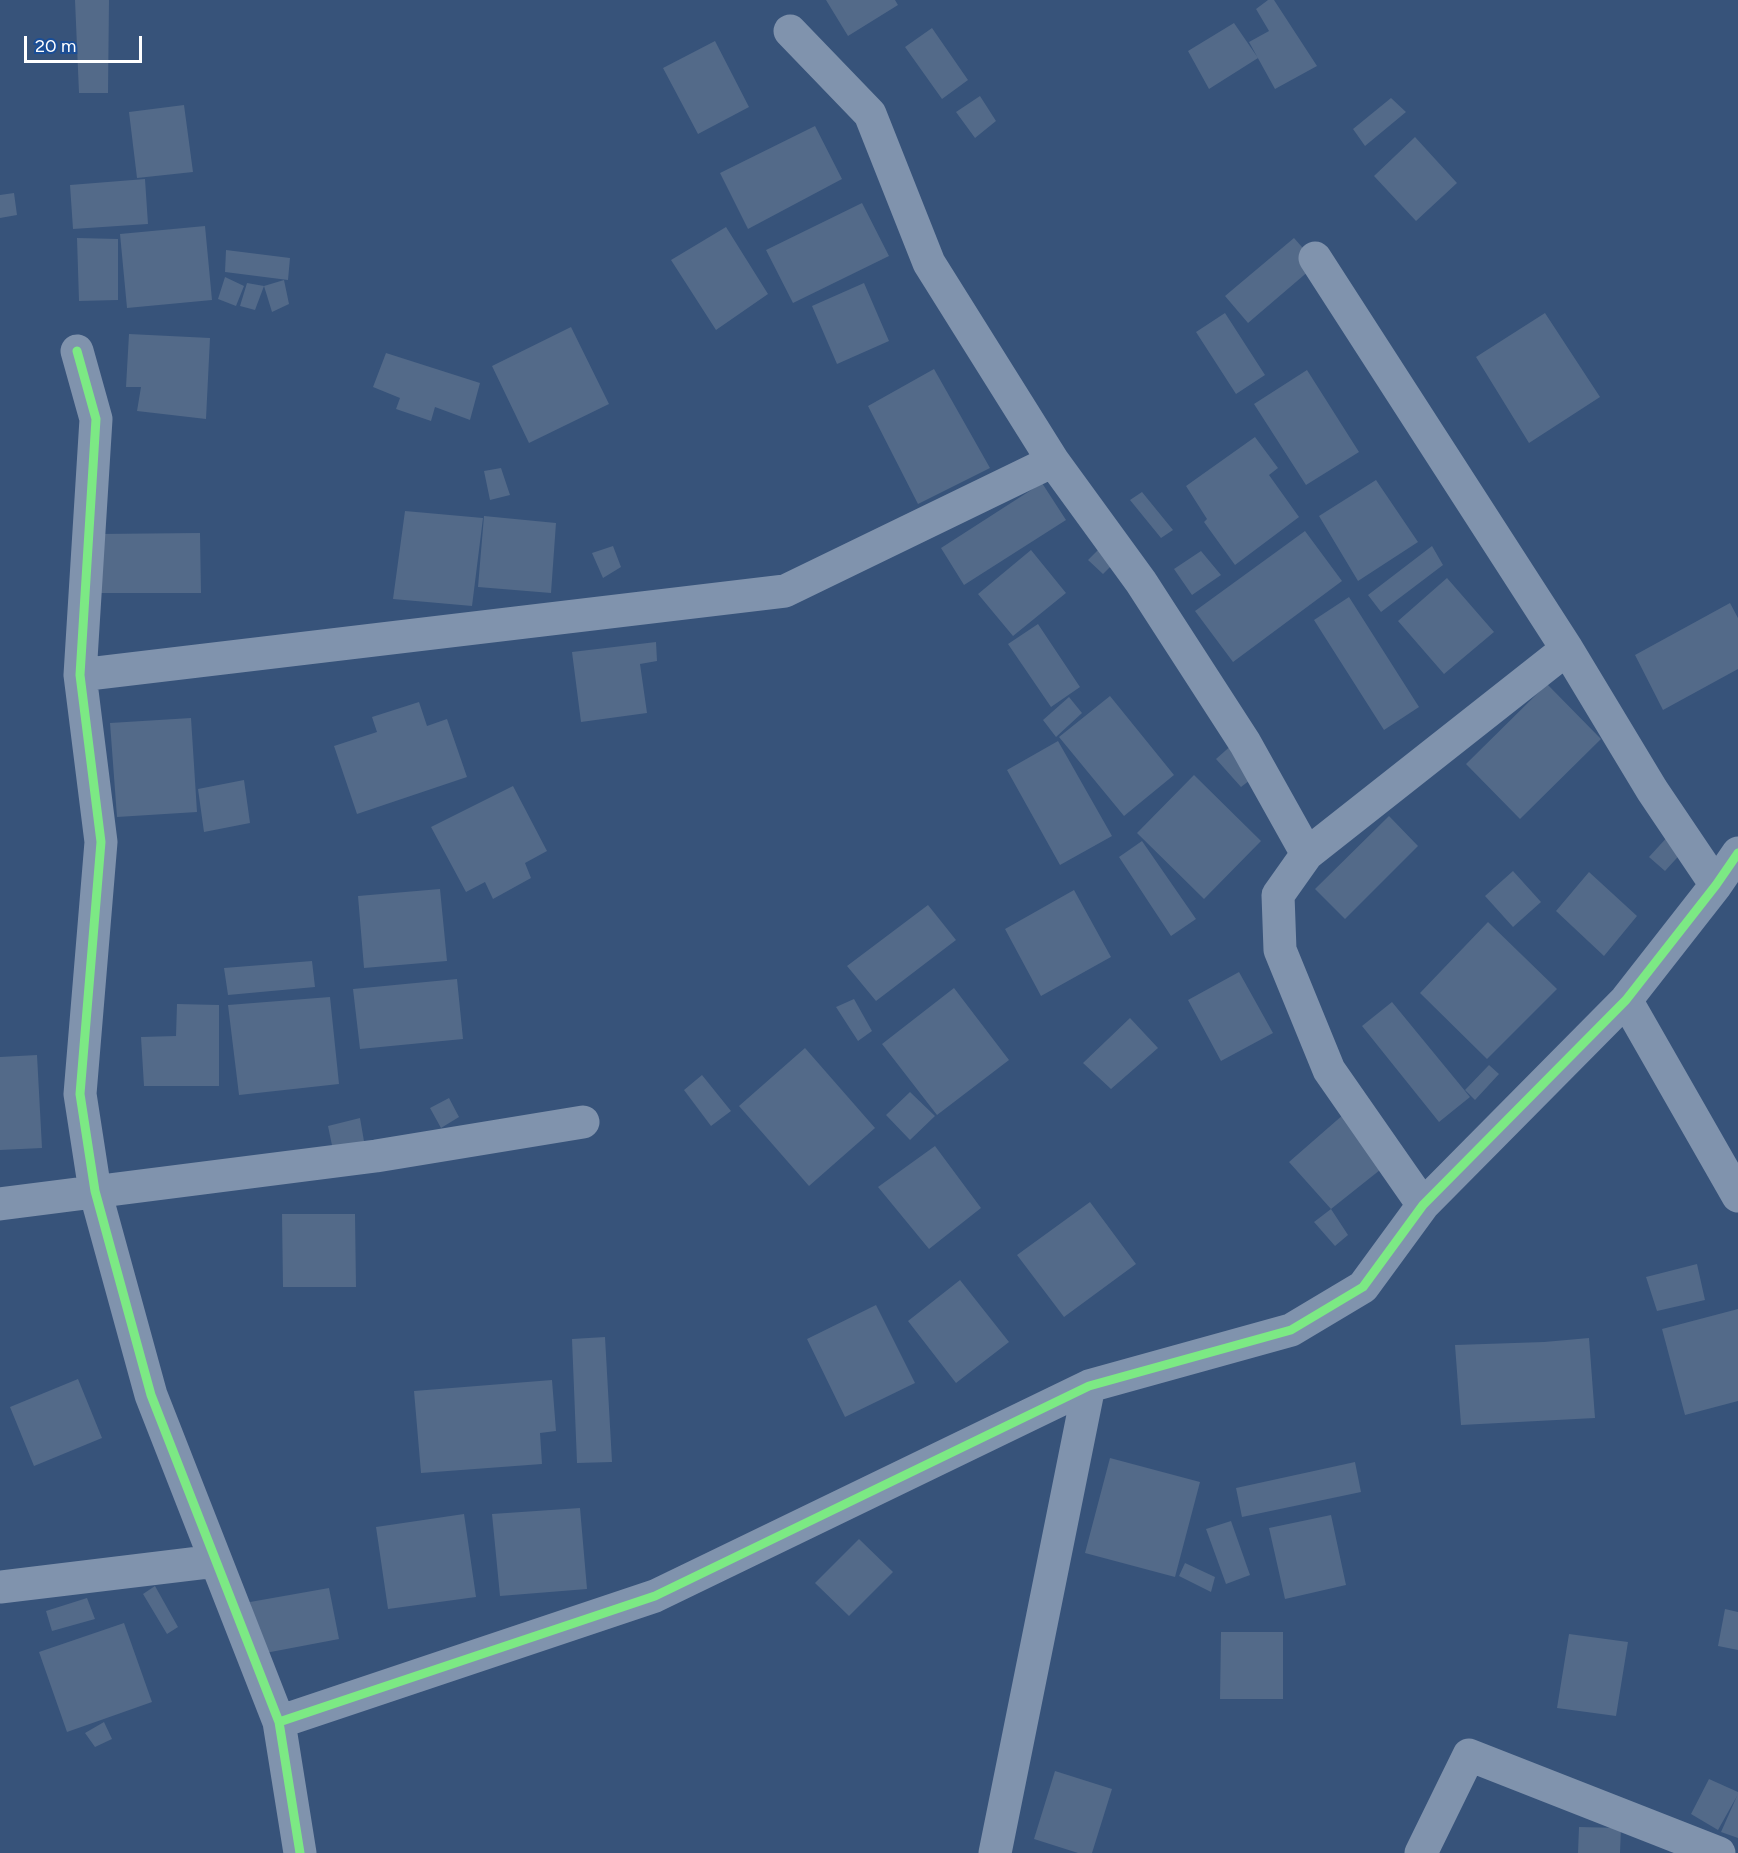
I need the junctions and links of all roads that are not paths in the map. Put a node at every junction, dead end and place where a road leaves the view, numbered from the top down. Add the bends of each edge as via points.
1 (790, 31) dead end
2 (1316, 258) dead end
3 (77, 351) dead end
4 (1053, 461) junction
5 (1567, 649) junction
6 (80, 675) junction
7 (1738, 853) edge
8 (1307, 854) junction
9 (1716, 885) junction
10 (1626, 1000) junction
11 (583, 1122) dead end
12 (95, 1191) junction
13 (1738, 1196) edge
14 (0, 1203) edge
15 (1423, 1205) junction
16 (1089, 1386) junction
17 (216, 1561) junction
18 (0, 1587) edge
19 (279, 1722) junction
20 (300, 1853) edge
21 (995, 1853) edge
22 (1421, 1853) edge
23 (1719, 1853) edge

1 - 4 street via 870,114 929,263
2 - 5 street
3 - 6 street via 96,419
4 - 6 street via 785,591
4 - 8 street via 1141,582 1239,733
5 - 8 street
5 - 9 street via 1652,790
6 - 12 street via 101,842 80,1094
7 - 9 street
8 - 15 street via 1278,895 1280,950 1329,1070
9 - 10 street
10 - 13 street
10 - 15 street
11 - 12 street via 376,1156
12 - 14 street
12 - 17 street via 151,1395
15 - 16 street via 1363,1287 1291,1330
16 - 19 street via 655,1596
16 - 21 street
17 - 18 street
17 - 19 street
19 - 20 street
22 - 23 street via 1469,1755

